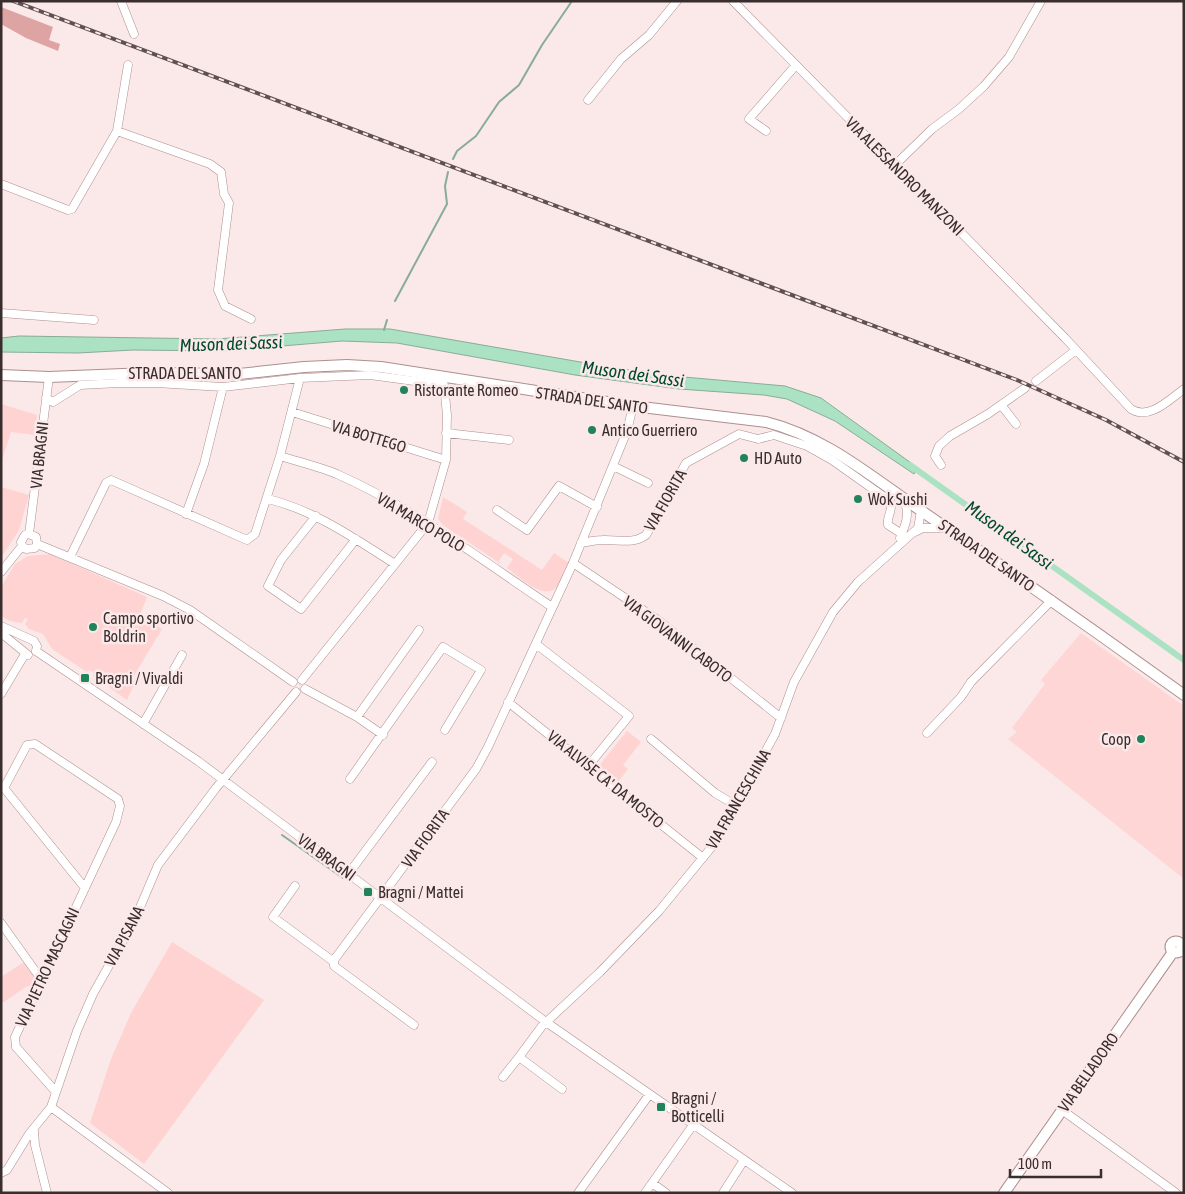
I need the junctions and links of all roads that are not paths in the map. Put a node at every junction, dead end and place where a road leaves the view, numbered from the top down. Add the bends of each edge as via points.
1 (121, 1) edge
2 (677, 1) edge
3 (733, 1) edge
4 (1041, 1) edge
5 (134, 34) dead end
6 (128, 65) dead end
7 (796, 65) junction
8 (588, 100) dead end
9 (117, 131) junction
10 (766, 131) dead end
11 (896, 166) junction
12 (1, 184) edge
13 (1, 314) edge
14 (251, 319) dead end
15 (94, 320) dead end
16 (1076, 350) junction
17 (198, 374) junction
18 (1, 376) edge
19 (49, 377) junction
20 (263, 377) junction
21 (300, 378) junction
22 (427, 378) junction
23 (1036, 381) dead end
24 (198, 385) junction
25 (223, 387) junction
26 (1025, 388) dead end
27 (1184, 389) edge
28 (46, 398) junction
29 (633, 406) junction
30 (1002, 406) junction
31 (292, 412) junction
32 (1016, 424) dead end
33 (446, 434) junction
34 (509, 440) dead end
35 (280, 456) junction
36 (446, 460) junction
37 (613, 466) junction
38 (941, 466) dead end
39 (648, 483) dead end
40 (903, 498) junction
41 (268, 499) junction
42 (597, 507) junction
43 (497, 510) dead end
44 (921, 511) junction
45 (186, 514) junction
46 (316, 516) junction
47 (907, 520) junction
48 (428, 523) junction
49 (947, 528) junction
50 (29, 534) junction
51 (902, 534) junction
52 (911, 534) junction
53 (356, 539) junction
54 (37, 544) junction
55 (581, 544) junction
56 (22, 546) junction
57 (892, 550) junction
58 (70, 557) junction
59 (573, 562) junction
60 (395, 564) junction
61 (1, 572) edge
62 (1052, 600) junction
63 (552, 606) junction
64 (1, 626) edge
65 (419, 630) dead end
66 (1, 632) edge
67 (29, 639) junction
68 (536, 644) junction
69 (36, 651) junction
70 (23, 652) junction
71 (182, 655) dead end
72 (302, 680) junction
73 (293, 682) junction
74 (305, 689) junction
75 (296, 692) junction
76 (1, 694) edge
77 (1184, 695) edge
78 (508, 702) junction
79 (357, 717) junction
80 (781, 718) junction
81 (143, 724) junction
82 (444, 730) dead end
83 (927, 733) dead end
84 (383, 735) junction
85 (651, 739) dead end
86 (432, 762) dead end
87 (589, 765) junction
88 (350, 779) dead end
89 (223, 780) junction
90 (737, 806) junction
91 (703, 858) junction
92 (349, 873) junction
93 (295, 886) dead end
94 (85, 888) junction
95 (382, 898) junction
96 (1, 923) edge
97 (1180, 946) edge
98 (334, 962) junction
99 (41, 979) junction
100 (546, 1022) junction
101 (414, 1025) dead end
102 (519, 1057) junction
103 (503, 1077) dead end
104 (562, 1089) dead end
105 (56, 1092) junction
106 (649, 1094) junction
107 (51, 1107) junction
108 (1062, 1110) junction
109 (693, 1124) junction
110 (34, 1131) junction
111 (744, 1160) junction
112 (1, 1173) edge
113 (652, 1183) junction
114 (47, 1193) edge
115 (168, 1193) edge
116 (578, 1193) edge
117 (646, 1193) edge
118 (666, 1193) edge
119 (723, 1193) edge
120 (792, 1193) edge
121 (1004, 1193) edge
122 (1176, 1193) edge

1 - 5 street
2 - 8 street via 649,35 621,59
3 - 7 street, VIA ALESSANDRO MANZONI
4 - 11 street via 1009,57 984,86 932,129
6 - 9 street
7 - 10 street via 749,119
7 - 11 street, VIA ALESSANDRO MANZONI
9 - 12 street via 70,210
9 - 14 street via 210,164 220,172 229,203 218,290 225,306
11 - 16 street, VIA ALESSANDRO MANZONI
13 - 15 street
16 - 23 street
16 - 27 street, VIA ALESSANDRO MANZONI via 1134,411 1144,413 1153,410
17 - 19 main road, STRADA DEL SANTO via 116,373
17 - 20 main road, STRADA DEL SANTO
17 - 24 street
18 - 19 main road, STRADA DEL SANTO
19 - 28 street, VIA BRAGNI
20 - 21 street, STRADA DEL SANTO
20 - 22 main road, STRADA DEL SANTO via 348,365
20 - 25 street, STRADA DEL SANTO
21 - 22 street, STRADA DEL SANTO via 370,375
21 - 31 street
22 - 29 main road, STRADA DEL SANTO
22 - 33 street, STRADA DEL SANTO via 444,386
24 - 25 street, STRADA DEL SANTO
24 - 28 street, STRADA DEL SANTO via 80,385 53,402
25 - 45 street via 204,464
26 - 30 street
28 - 50 street, VIA BRAGNI
29 - 37 street, VIA FIORITA
29 - 40 main road, STRADA DEL SANTO via 787,427 821,443
30 - 32 street
30 - 38 street via 950,436 939,446 935,456
31 - 35 street
31 - 36 street, VIA BOTTEGO
33 - 34 street
33 - 36 street
35 - 41 street
35 - 48 street, VIA MARCO POLO via 337,474
36 - 48 street
37 - 39 street
37 - 42 street, VIA FIORITA
40 - 44 main road, STRADA DEL SANTO
40 - 47 street, VIA FRANCESCHINA
41 - 45 street via 255,534 247,540
41 - 46 street
42 - 43 street via 559,486 527,530
42 - 55 street, VIA FIORITA
44 - 47 street
44 - 49 main road, STRADA DEL SANTO
44 - 52 street, VIA FRANCESCHINA via 918,528
45 - 58 street via 111,480 106,483
46 - 53 street
46 - 53 street via 281,560 268,586 301,609
47 - 51 street, VIA FRANCESCHINA
48 - 60 street
48 - 63 street, VIA MARCO POLO
49 - 52 street, VIA FRANCESCHINA via 923,528
49 - 62 main road, STRADA DEL SANTO
50 - 54 street via 36,537
50 - 56 street, VIA BRAGNI via 22,538
51 - 55 street, VIA FIORITA via 888,525 892,508 890,501 824,454 774,435 758,439 739,434 686,463 646,535 640,540 600,540
51 - 57 street, VIA FRANCESCHINA
52 - 57 street, VIA FRANCESCHINA
53 - 60 street
54 - 56 street via 30,550
54 - 58 street
55 - 59 street, VIA FIORITA
56 - 61 street, VIA BRAGNI
57 - 80 street, VIA FRANCESCHINA via 832,612 801,667
58 - 73 street via 190,610
59 - 63 street, VIA FIORITA
59 - 80 street, VIA GIOVANNI CABOTO via 658,620
60 - 72 street
62 - 77 main road, STRADA DEL SANTO
62 - 83 street via 971,682
63 - 68 street, VIA FIORITA
64 - 67 street
65 - 79 street
66 - 70 street
67 - 69 street via 36,643
67 - 70 street via 23,642
68 - 78 street, VIA FIORITA
68 - 87 street via 629,716
69 - 70 street via 32,654
69 - 81 street, VIA BRAGNI
70 - 76 street
71 - 81 street
72 - 73 street
72 - 74 street via 306,684
73 - 75 street
74 - 75 street
74 - 79 street
75 - 89 street
78 - 87 street, VIA ALVISE CA' DA MOSTO
78 - 95 street, VIA FIORITA via 476,769
79 - 84 street
80 - 90 street, VIA FRANCESCHINA
81 - 89 street, VIA BRAGNI
82 - 84 street via 481,670 443,647
84 - 88 street
85 - 90 street via 715,793
86 - 92 street
87 - 91 street, VIA ALVISE CA' DA MOSTO
89 - 92 street, VIA BRAGNI
89 - 105 street, VIA PISANA via 158,866 135,919 93,994
90 - 91 street, VIA FRANCESCHINA
91 - 100 street, VIA FRANCESCHINA via 656,915
92 - 95 street, VIA BRAGNI
93 - 98 street via 272,917
94 - 94 street, VIA PIETRO MASCAGNI via 116,822 120,806 118,799 35,744 27,745 4,788
94 - 99 street, VIA PIETRO MASCAGNI
95 - 98 street, VIA FIORITA
95 - 100 street, VIA BRAGNI
96 - 99 street
97 - 108 main road, VIA BELLADORO
98 - 101 street via 334,966
99 - 105 street, VIA PIETRO MASCAGNI via 14,1037 16,1047
100 - 102 street
100 - 106 street, VIA BRAGNI
102 - 103 street
102 - 104 street
105 - 107 street, VIA PISANA
106 - 109 street, VIA BRAGNI
106 - 116 street
107 - 110 street, VIA PISANA
107 - 115 street
108 - 121 main road, VIA BELLADORO
108 - 122 street
109 - 111 street, VIA BRAGNI
109 - 113 street
110 - 112 street, VIA PISANA via 7,1170
110 - 114 street via 34,1145
111 - 119 street
111 - 120 street, VIA BRAGNI
113 - 117 street
113 - 118 street

